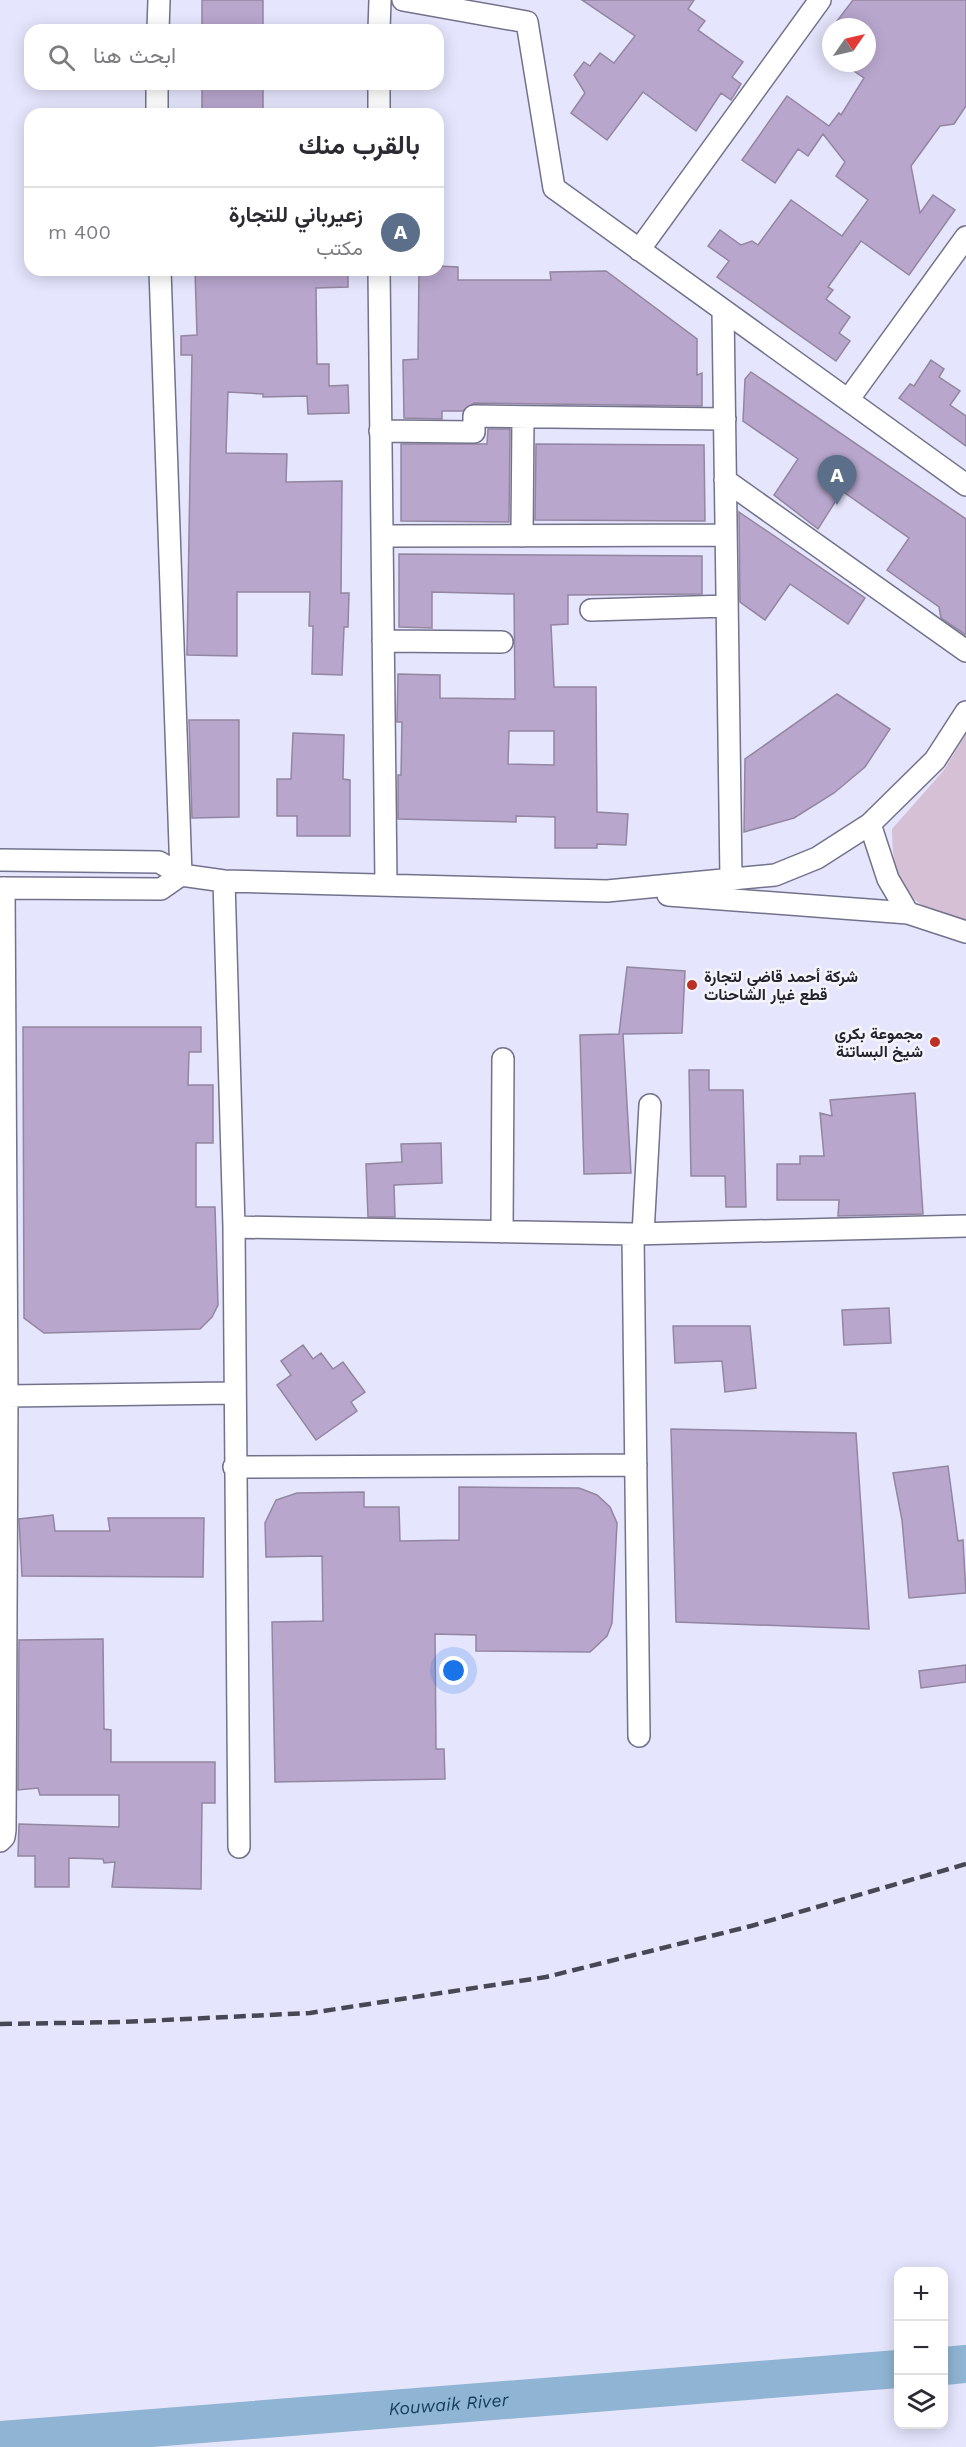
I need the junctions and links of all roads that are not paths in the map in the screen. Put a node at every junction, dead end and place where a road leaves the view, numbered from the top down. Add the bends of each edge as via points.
1 (159, 0) edge
2 (380, 0) edge
3 (403, 0) edge
4 (820, 0) edge
5 (486, 7) edge
6 (158, 24) edge
7 (379, 24) edge
8 (157, 90) edge
9 (379, 90) edge
10 (157, 108) edge
11 (379, 108) edge
12 (966, 237) edge
13 (639, 250) junction
14 (160, 276) edge
15 (379, 276) edge
16 (723, 310) junction
17 (848, 400) junction
18 (523, 417) junction
19 (725, 419) junction
20 (380, 431) junction
21 (725, 480) junction
22 (966, 485) edge
23 (726, 535) junction
24 (382, 536) junction
25 (522, 536) junction
26 (727, 606) junction
27 (591, 610) dead end
28 (383, 641) junction
29 (502, 642) dead end
30 (966, 651) edge
31 (966, 712) edge
32 (870, 825) junction
33 (0, 860) edge
34 (182, 875) junction
35 (731, 879) junction
36 (224, 881) junction
37 (386, 884) junction
38 (2, 888) edge
39 (608, 891) junction
40 (908, 912) junction
41 (966, 932) edge
42 (503, 1059) dead end
43 (3, 1083) edge
44 (650, 1104) dead end
45 (234, 1227) junction
46 (966, 1227) edge
47 (502, 1232) junction
48 (638, 1234) junction
49 (233, 1393) junction
50 (7, 1396) junction
51 (636, 1465) junction
52 (234, 1467) junction
53 (639, 1736) dead end
54 (0, 1841) edge
55 (239, 1847) dead end

1 - 6 street
2 - 7 street
3 - 5 street
4 - 13 street
5 - 13 street via 527,22 554,188
8 - 10 street
9 - 11 street
12 - 17 street
13 - 16 street
14 - 34 street
15 - 20 street
16 - 17 street
16 - 19 street
17 - 22 street
18 - 19 street
18 - 20 street via 474,416 474,432
18 - 25 street
19 - 21 street
20 - 24 street
21 - 23 street
21 - 30 street
23 - 25 street
23 - 26 street
24 - 25 street
24 - 28 street
26 - 27 street
26 - 35 street
28 - 29 street
28 - 37 street
31 - 32 street via 935,760
32 - 35 street via 818,858 775,875
32 - 40 street via 888,879
33 - 34 street via 159,862
34 - 36 street
34 - 38 street via 161,889
35 - 39 street
36 - 37 street
36 - 45 street
37 - 39 street
38 - 43 street
39 - 40 street
40 - 41 street
42 - 47 street
43 - 50 street
44 - 48 street
45 - 47 street
45 - 49 street
46 - 48 street
47 - 48 street
48 - 51 street
49 - 50 street
49 - 52 street
50 - 54 street via 5,1830
51 - 52 street
51 - 53 street
52 - 55 street

